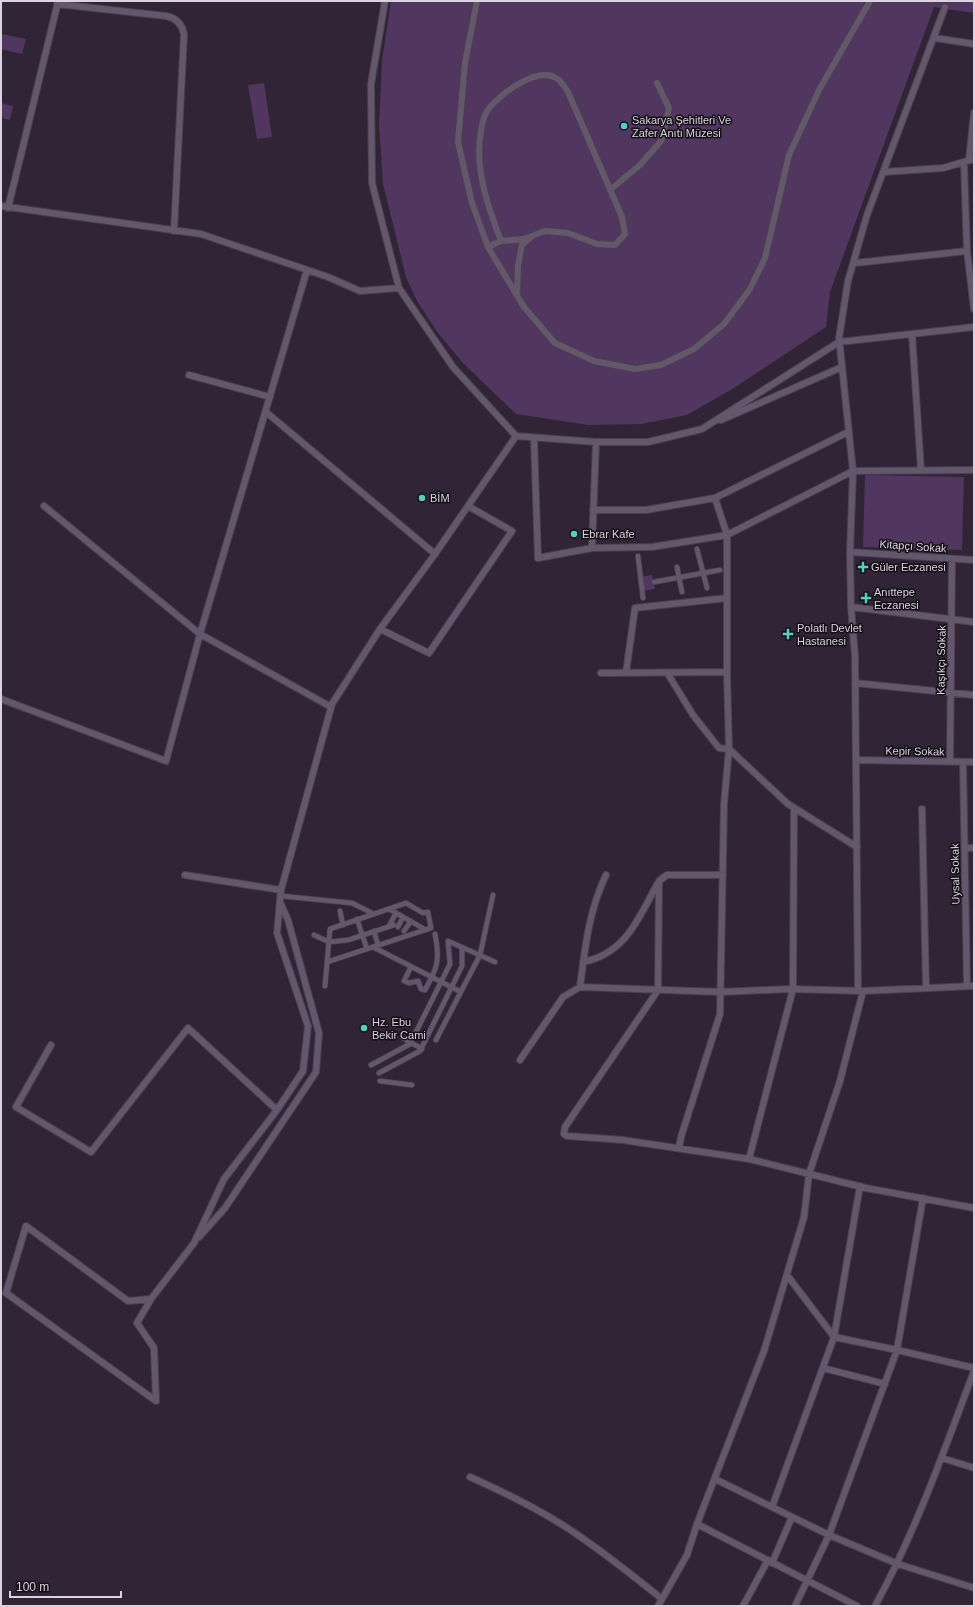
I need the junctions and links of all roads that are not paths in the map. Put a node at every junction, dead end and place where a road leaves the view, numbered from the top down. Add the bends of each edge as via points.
1 (385, 1) edge
2 (477, 1) edge
3 (870, 1) edge
4 (58, 3) edge
5 (946, 7) dead end
6 (935, 38) junction
7 (974, 44) edge
8 (657, 83) dead end
9 (974, 113) edge
10 (969, 160) edge
11 (884, 172) junction
12 (610, 190) junction
13 (1, 206) edge
14 (8, 208) junction
15 (174, 231) junction
16 (534, 235) junction
17 (501, 241) junction
18 (488, 247) junction
19 (967, 251) junction
20 (855, 263) junction
21 (308, 270) junction
22 (399, 288) junction
23 (517, 296) junction
24 (974, 309) edge
25 (974, 327) edge
26 (912, 334) junction
27 (839, 342) junction
28 (842, 367) junction
29 (189, 375) dead end
30 (270, 397) junction
31 (266, 412) junction
32 (702, 429) junction
33 (848, 432) junction
34 (516, 436) junction
35 (534, 438) junction
36 (596, 442) junction
37 (921, 470) junction
38 (974, 470) edge
39 (853, 471) junction
40 (715, 498) junction
41 (44, 506) dead end
42 (468, 506) junction
43 (593, 510) junction
44 (727, 535) junction
45 (592, 548) junction
46 (697, 549) dead end
47 (850, 552) junction
48 (435, 554) junction
49 (638, 556) dead end
50 (952, 559) junction
51 (974, 560) edge
52 (677, 568) dead end
53 (720, 570) dead end
54 (703, 573) junction
55 (679, 577) junction
56 (654, 582) dead end
57 (707, 588) dead end
58 (682, 592) dead end
59 (644, 598) dead end
60 (727, 598) junction
61 (851, 607) junction
62 (952, 619) junction
63 (974, 622) edge
64 (380, 629) junction
65 (200, 634) junction
66 (727, 672) junction
67 (601, 673) dead end
68 (626, 673) junction
69 (668, 674) junction
70 (855, 683) junction
71 (951, 693) junction
72 (974, 695) edge
73 (1, 699) edge
74 (331, 707) junction
75 (729, 749) junction
76 (856, 760) junction
77 (950, 762) junction
78 (963, 762) junction
79 (974, 762) edge
80 (794, 808) junction
81 (922, 809) dead end
82 (857, 847) junction
83 (964, 848) junction
84 (974, 848) edge
85 (185, 875) dead end
86 (606, 875) dead end
87 (724, 875) junction
88 (659, 881) junction
89 (493, 895) dead end
90 (281, 896) junction
91 (389, 909) junction
92 (340, 911) dead end
93 (396, 913) junction
94 (374, 914) junction
95 (403, 917) junction
96 (357, 920) junction
97 (411, 922) junction
98 (343, 925) junction
99 (394, 926) junction
100 (426, 930) junction
101 (374, 931) junction
102 (404, 931) dead end
103 (435, 934) dead end
104 (314, 935) dead end
105 (362, 935) junction
106 (328, 942) junction
107 (378, 945) junction
108 (373, 947) junction
109 (462, 947) junction
110 (367, 949) junction
111 (480, 955) junction
112 (327, 962) junction
113 (495, 962) dead end
114 (583, 962) junction
115 (411, 967) junction
116 (422, 972) junction
117 (432, 978) junction
118 (418, 981) junction
119 (441, 982) junction
120 (325, 986) dead end
121 (967, 986) junction
122 (974, 986) edge
123 (580, 987) junction
124 (452, 988) junction
125 (926, 988) junction
126 (793, 989) junction
127 (658, 990) junction
128 (861, 991) junction
129 (461, 992) junction
130 (721, 992) junction
131 (403, 1038) dead end
132 (436, 1040) dead end
133 (411, 1043) junction
134 (51, 1045) dead end
135 (422, 1049) junction
136 (520, 1060) dead end
137 (371, 1065) dead end
138 (379, 1073) dead end
139 (380, 1081) dead end
140 (412, 1085) dead end
141 (277, 1110) junction
142 (679, 1148) junction
143 (749, 1159) junction
144 (809, 1174) junction
145 (860, 1186) junction
146 (923, 1198) junction
147 (974, 1208) edge
148 (194, 1243) junction
149 (787, 1275) junction
150 (151, 1299) junction
151 (834, 1337) junction
152 (897, 1350) junction
153 (822, 1368) junction
154 (974, 1370) edge
155 (885, 1384) junction
156 (942, 1458) junction
157 (974, 1468) edge
158 (470, 1477) dead end
159 (714, 1479) junction
160 (772, 1507) junction
161 (792, 1517) junction
162 (697, 1524) junction
163 (829, 1535) junction
164 (770, 1562) junction
165 (898, 1564) junction
166 (808, 1581) junction
167 (974, 1588) edge
168 (662, 1599) junction
169 (658, 1606) edge
170 (743, 1606) edge
171 (795, 1606) edge
172 (857, 1606) edge
173 (875, 1606) edge

1 - 22 street via 371,84 372,183
2 - 18 street via 465,63 458,142 472,202
3 - 23 street via 819,90 789,155 765,258 750,289 724,324 694,349 661,365 634,369 594,361 555,343
4 - 14 street
4 - 15 street via 166,16 178,21 182,27 184,34
5 - 6 street
6 - 7 street
6 - 11 street
8 - 12 street via 669,108 661,141 640,165
9 - 10 street
10 - 11 street via 942,168
10 - 19 street
11 - 20 street via 867,215
12 - 16 street via 622,217 625,234 615,245 597,244 568,234 545,231
12 - 17 street via 568,92 557,78 543,74 527,80 506,91 486,112 481,132 480,158 487,205
13 - 14 street
14 - 15 street
15 - 21 street via 201,234
16 - 17 street via 524,239
16 - 23 street via 522,245 518,265
17 - 18 street
18 - 23 street
19 - 20 street
19 - 24 street
20 - 27 street via 848,281
21 - 22 street via 360,291
21 - 30 street
22 - 34 street via 453,367
25 - 26 street
26 - 27 street
26 - 37 street
27 - 28 street
27 - 32 street
28 - 32 street
28 - 33 street
29 - 30 street
30 - 31 street
31 - 48 street
31 - 65 street
32 - 36 street via 648,442
33 - 39 street
33 - 40 street
34 - 35 street
34 - 42 street
35 - 36 street
35 - 45 street via 538,558
36 - 43 street
37 - 38 street
37 - 39 street
39 - 44 street
39 - 47 street
40 - 43 street via 646,510
40 - 44 street
41 - 65 street
42 - 48 street
42 - 64 street via 512,531 429,653
43 - 45 street
44 - 45 street via 652,548
44 - 60 street
46 - 54 street
47 - 50 street, Kitapçı Sokak
47 - 61 street
48 - 64 street
49 - 59 street
50 - 51 street, Kitapçı Sokak
50 - 62 street, Kaşıkçı Sokak
52 - 55 street
53 - 54 street
54 - 55 street
54 - 57 street
55 - 56 street
55 - 58 street
60 - 66 street
60 - 68 street via 634,608
61 - 62 street
61 - 70 street
62 - 63 street
62 - 71 street, Kaşıkçı Sokak
64 - 74 street
65 - 73 street via 166,761
65 - 74 street
66 - 69 street
66 - 75 street
67 - 68 street
68 - 69 street
69 - 75 street via 693,715 719,748
70 - 71 street
70 - 76 street
71 - 72 street
71 - 77 street, Kaşıkçı Sokak
74 - 90 street
75 - 80 street
75 - 87 street via 724,804
76 - 77 street, Kepir Sokak
76 - 82 street
77 - 78 street, Kepir Sokak
78 - 79 street, Kepir Sokak
78 - 83 street, Uysal Sokak
80 - 82 street
80 - 126 street
81 - 125 street
82 - 128 street
83 - 84 street
83 - 121 street, Uysal Sokak
85 - 90 street
86 - 114 street via 590,915
87 - 88 street via 667,876
87 - 130 street
88 - 114 street via 626,938 607,954
88 - 127 street
89 - 111 street
90 - 94 street via 352,903
90 - 141 street via 278,933 308,1026 303,1071
90 - 148 street via 319,1033 316,1072 225,1208
91 - 93 street
91 - 94 street
91 - 100 street via 406,903 423,913 428,912 431,928
92 - 98 street
93 - 95 street
93 - 99 street
94 - 96 street
95 - 97 street
95 - 99 street
96 - 98 street
96 - 105 street
97 - 100 street
97 - 102 street
98 - 106 street via 330,929
99 - 101 street
100 - 107 street
101 - 105 street
101 - 107 street
103 - 117 street via 439,955
104 - 106 street
105 - 106 street via 348,940
105 - 110 street
106 - 112 street
107 - 108 street
108 - 110 street
108 - 115 street
109 - 111 street
109 - 119 street via 448,941 450,964
109 - 124 street via 462,966
110 - 112 street
111 - 113 street
111 - 129 street
112 - 120 street
114 - 123 street
115 - 116 street
115 - 118 street via 404,981
116 - 117 street
116 - 118 street
117 - 118 street via 425,990 421,989
117 - 119 street
119 - 124 street
119 - 133 street
121 - 122 street
121 - 125 street
123 - 127 street
123 - 136 street via 563,997
124 - 129 street
124 - 135 street
125 - 128 street
126 - 128 street
126 - 130 street
126 - 143 street
127 - 130 street
127 - 142 street via 563,1132 567,1136
128 - 144 street via 840,1081
129 - 132 street
130 - 142 street via 720,1014
131 - 133 street
133 - 135 street
133 - 137 street
134 - 141 street via 16,1107 91,1152 188,1028
135 - 138 street
139 - 140 street
141 - 148 street via 224,1179
142 - 143 street
143 - 144 street
144 - 145 street
144 - 149 street via 804,1217
145 - 146 street
145 - 151 street
146 - 147 street
146 - 152 street
148 - 150 street
149 - 151 street
149 - 159 street via 764,1351
150 - 150 street via 137,1323 154,1348 156,1401 6,1293 26,1226 128,1301
151 - 152 street
151 - 153 street
152 - 154 street
152 - 155 street
153 - 155 street
153 - 160 street
154 - 156 street
155 - 163 street
156 - 157 street
156 - 165 street
158 - 168 street via 521,1500 585,1539
159 - 160 street
159 - 162 street
160 - 161 street
161 - 163 street
161 - 164 street
162 - 164 street
162 - 168 street via 687,1556
163 - 165 street
163 - 166 street
164 - 166 street
164 - 170 street
165 - 167 street
165 - 173 street
166 - 171 street
166 - 172 street
168 - 169 street

